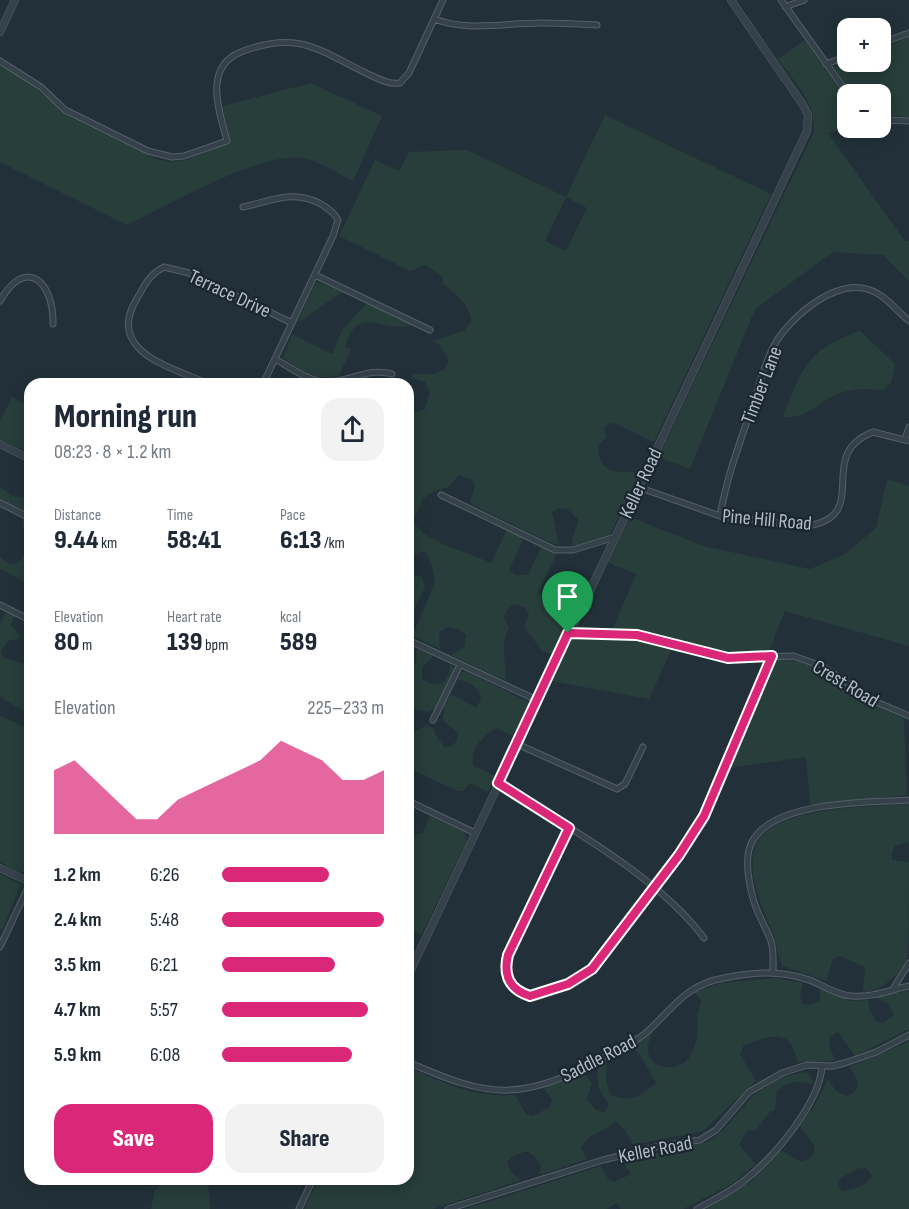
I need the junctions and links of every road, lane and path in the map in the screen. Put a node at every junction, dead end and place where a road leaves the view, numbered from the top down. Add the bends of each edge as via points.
1 (15, 0) edge
2 (443, 0) edge
3 (731, 0) edge
4 (781, 0) edge
5 (804, 0) edge
6 (786, 7) junction
7 (434, 19) junction
8 (597, 25) dead end
9 (0, 32) edge
10 (909, 33) edge
11 (891, 40) edge
12 (837, 60) edge
13 (0, 61) edge
14 (826, 64) junction
15 (841, 84) edge
16 (891, 120) edge
17 (909, 121) edge
18 (243, 207) dead end
19 (315, 275) junction
20 (0, 301) edge
21 (909, 321) edge
22 (53, 324) dead end
23 (292, 324) junction
24 (430, 330) dead end
25 (275, 359) junction
26 (392, 374) dead end
27 (196, 378) edge
28 (266, 378) edge
29 (312, 378) edge
30 (348, 378) edge
31 (909, 427) edge
32 (907, 440) edge
33 (0, 444) edge
34 (24, 456) edge
35 (638, 487) junction
36 (441, 495) dead end
37 (0, 503) edge
38 (24, 515) edge
39 (720, 516) junction
40 (615, 537) junction
41 (0, 605) edge
42 (24, 617) edge
43 (568, 633) junction
44 (414, 643) edge
45 (772, 656) junction
46 (460, 665) junction
47 (537, 700) junction
48 (909, 716) edge
49 (433, 720) dead end
50 (517, 744) junction
51 (643, 747) dead end
52 (498, 783) junction
53 (909, 800) edge
54 (414, 804) edge
55 (569, 828) junction
56 (475, 833) junction
57 (0, 868) edge
58 (24, 880) edge
59 (654, 888) junction
60 (24, 896) edge
61 (704, 938) dead end
62 (0, 947) edge
63 (414, 963) edge
64 (909, 963) edge
65 (773, 973) junction
66 (909, 986) edge
67 (893, 989) junction
68 (909, 1035) edge
69 (414, 1064) edge
70 (822, 1066) junction
71 (310, 1185) edge
72 (299, 1209) edge
73 (448, 1209) edge
74 (697, 1209) edge

1 - 9 street
2 - 7 street
3 - 35 street, Keller Road via 803,105 809,123
4 - 6 street
5 - 6 street
6 - 14 street
7 - 8 street via 467,27
7 - 13 street via 400,84 393,85 309,45 291,41 266,42 229,58 219,74 217,99 226,141 184,156 148,151 65,110 34,81
10 - 11 street
12 - 14 street
14 - 15 street
16 - 17 street
18 - 19 street via 281,197 305,196 330,209 338,220
19 - 23 street
19 - 24 street
20 - 22 street via 15,280 24,276 36,279 50,294
21 - 39 street, Timber Lane via 881,296 860,288 837,291 783,331 769,357 728,477
23 - 25 street
23 - 27 street, Terrace Drive via 189,273 164,267 155,271 130,312 127,331 141,352
25 - 28 street
25 - 29 street
26 - 30 street via 371,372
31 - 32 street
32 - 39 street, Pine Hill Road via 873,432 852,444 843,462 842,499 831,517 819,524
33 - 34 street
35 - 39 street, Pine Hill Road
35 - 40 street, Keller Road
36 - 40 street via 555,550 573,550
37 - 38 street
40 - 43 street, Keller Road
41 - 42 street
43 - 45 street, Crest Road via 637,635 728,658
43 - 47 street, Keller Road
44 - 46 street
45 - 48 street, Crest Road via 808,659 874,701
45 - 59 street via 704,816
46 - 47 street
46 - 49 street
47 - 50 street, Keller Road
50 - 51 street via 616,789 625,784
50 - 52 street, Keller Road
52 - 55 street
52 - 56 street, Keller Road
53 - 65 street via 808,810 775,822 753,839 749,847 750,884 757,914 771,942
54 - 56 street
55 - 59 street
55 - 59 street via 508,955 506,975 520,992 540,994 582,976 606,952
56 - 63 street, Keller Road
57 - 58 street
59 - 61 street
60 - 62 street
64 - 67 street
65 - 67 street, Saddle Road via 852,996
65 - 69 street, Saddle Road via 725,977 702,984 682,995 639,1038 590,1065 526,1088 507,1092 471,1087
66 - 67 street, Saddle Road
68 - 70 street, Keller Road via 860,1059
70 - 73 street, Keller Road via 794,1068 761,1084 736,1105 716,1130 700,1140 603,1160
70 - 74 street via 821,1082 809,1107 758,1168 732,1190
71 - 72 street

